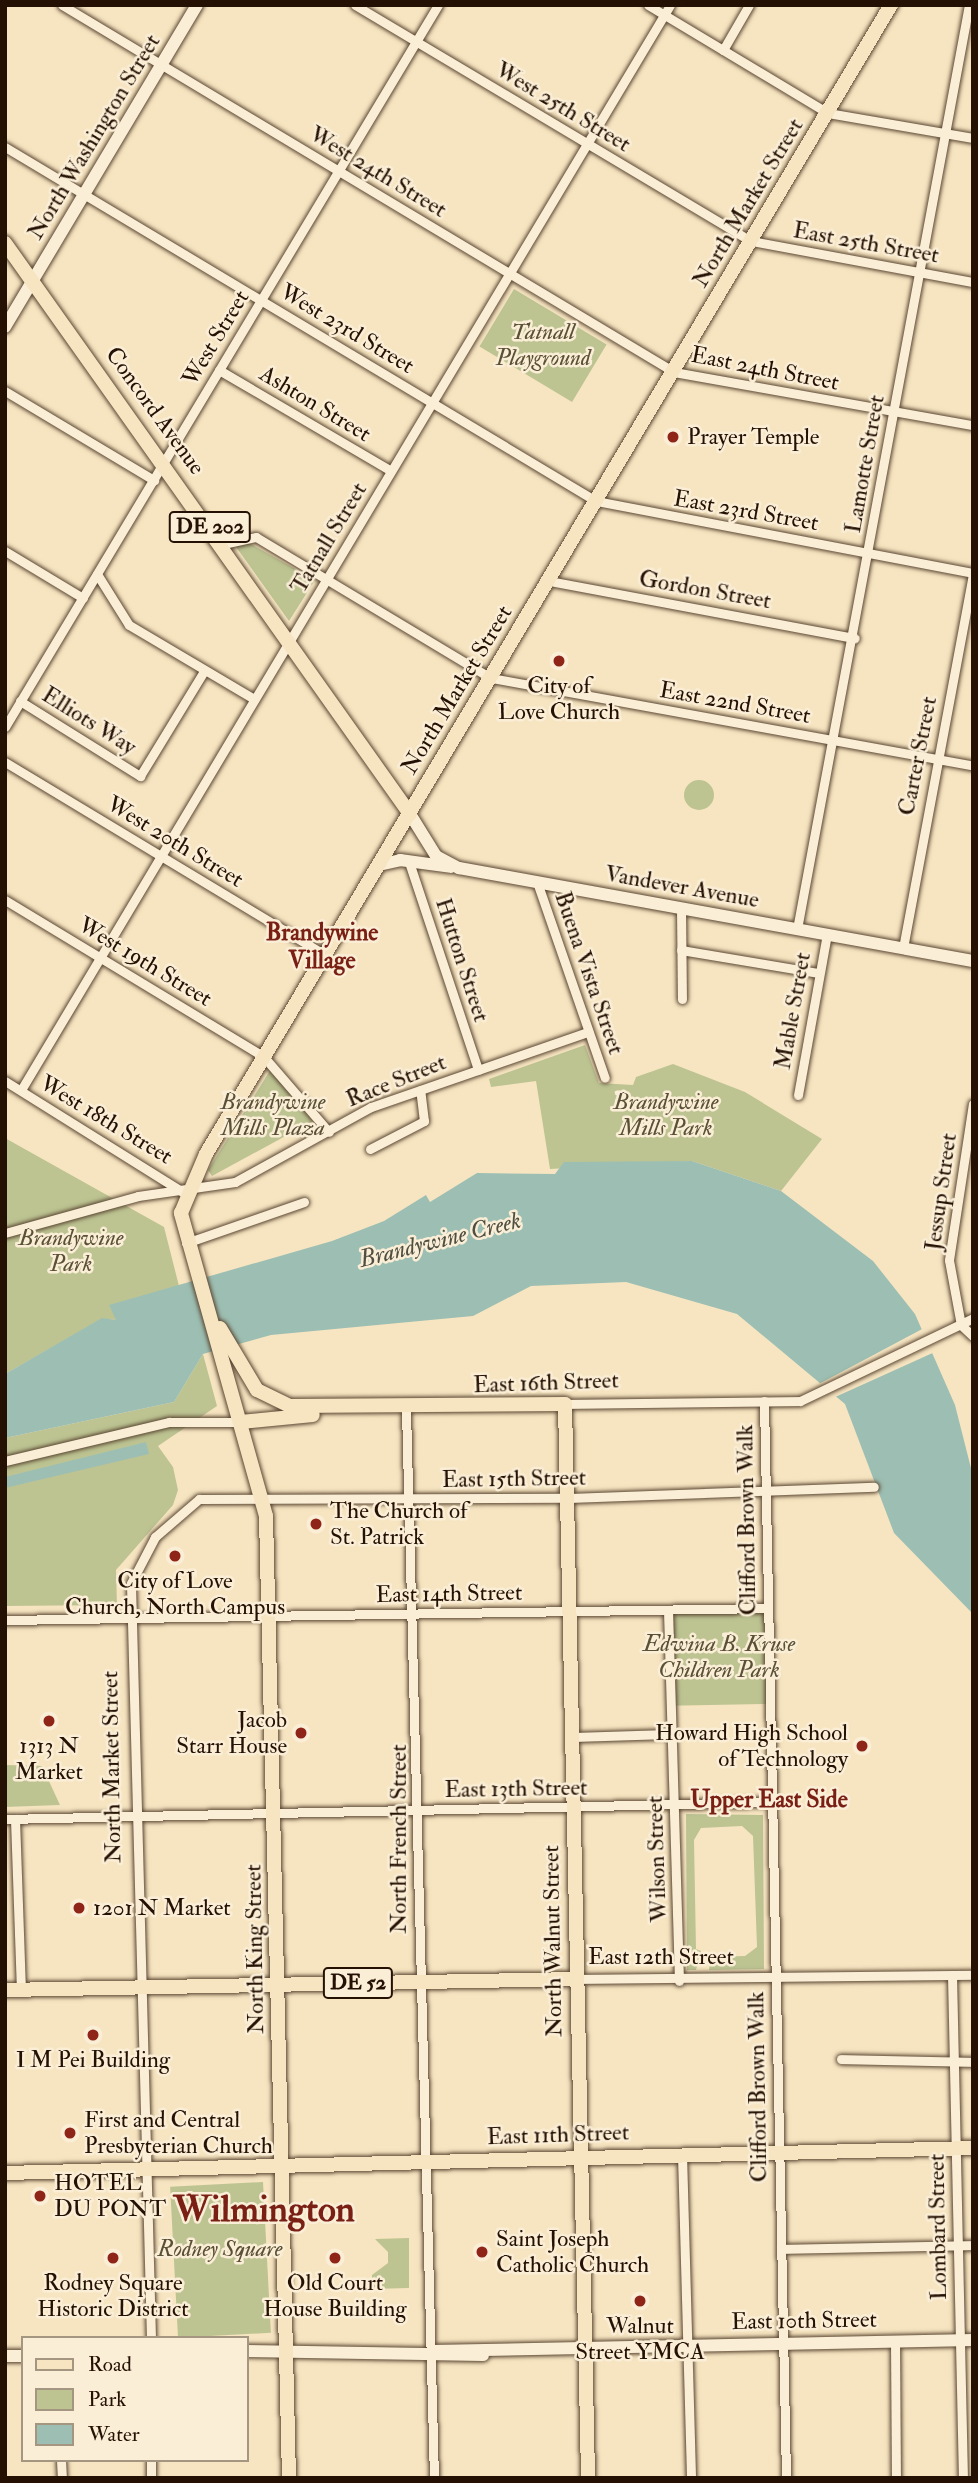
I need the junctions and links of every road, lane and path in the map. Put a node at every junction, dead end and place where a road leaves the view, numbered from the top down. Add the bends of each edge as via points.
1 (62, 5) edge
2 (197, 5) edge
3 (355, 5) edge
4 (438, 5) edge
5 (648, 5) edge
6 (670, 5) edge
7 (750, 5) edge
8 (891, 5) edge
9 (969, 5) edge
10 (664, 15) junction
11 (416, 42) junction
12 (723, 50) junction
13 (162, 65) junction
14 (828, 113) junction
15 (944, 133) junction
16 (973, 138) edge
17 (587, 145) junction
18 (5, 147) edge
19 (339, 171) junction
20 (85, 195) junction
21 (751, 242) junction
22 (5, 243) edge
23 (920, 271) junction
24 (510, 273) junction
25 (33, 281) junction
26 (973, 282) edge
27 (261, 300) junction
28 (5, 327) edge
29 (219, 370) junction
30 (674, 372) junction
31 (5, 390) edge
32 (432, 403) junction
33 (894, 413) junction
34 (973, 425) edge
35 (165, 461) junction
36 (391, 471) junction
37 (154, 480) junction
38 (596, 501) junction
39 (223, 544) junction
40 (5, 551) edge
41 (870, 551) junction
42 (973, 573) edge
43 (97, 574) junction
44 (327, 579) junction
45 (549, 581) junction
46 (83, 598) junction
47 (855, 638) junction
48 (290, 639) junction
49 (204, 671) junction
50 (491, 678) junction
51 (254, 699) junction
52 (20, 701) junction
53 (5, 727) edge
54 (831, 739) junction
55 (936, 759) junction
56 (5, 762) edge
57 (973, 766) edge
58 (410, 814) junction
59 (161, 855) junction
60 (409, 862) junction
61 (379, 865) junction
62 (459, 868) junction
63 (537, 881) junction
64 (5, 900) edge
65 (681, 908) junction
66 (797, 929) junction
67 (827, 934) junction
68 (903, 948) junction
69 (681, 950) junction
70 (325, 955) junction
71 (100, 957) junction
72 (973, 961) edge
73 (818, 973) junction
74 (681, 999) dead end
75 (588, 1032) junction
76 (264, 1057) junction
77 (478, 1070) junction
78 (605, 1078) dead end
79 (5, 1081) edge
80 (21, 1090) junction
81 (420, 1090) junction
82 (798, 1095) dead end
83 (973, 1104) edge
84 (329, 1132) junction
85 (370, 1149) dead end
86 (186, 1194) junction
87 (304, 1202) dead end
88 (5, 1233) edge
89 (186, 1243) junction
90 (973, 1318) edge
91 (961, 1325) junction
92 (973, 1336) edge
93 (230, 1363) junction
94 (765, 1401) junction
95 (565, 1405) junction
96 (342, 1410) junction
97 (406, 1410) junction
98 (241, 1422) junction
99 (5, 1461) edge
100 (874, 1487) dead end
101 (765, 1491) junction
102 (569, 1498) junction
103 (410, 1500) junction
104 (264, 1501) junction
105 (767, 1608) junction
106 (668, 1610) junction
107 (570, 1611) junction
108 (415, 1613) junction
109 (270, 1616) junction
110 (132, 1617) junction
111 (5, 1620) edge
112 (671, 1734) junction
113 (570, 1737) junction
114 (771, 1802) junction
115 (675, 1804) junction
116 (572, 1807) junction
117 (419, 1810) junction
118 (275, 1813) junction
119 (135, 1817) junction
120 (10, 1819) edge
121 (952, 1975) junction
122 (973, 1975) edge
123 (576, 1979) junction
124 (776, 1979) junction
125 (679, 1981) junction
126 (420, 1982) junction
127 (278, 1984) junction
128 (140, 1987) junction
129 (21, 1989) junction
130 (5, 1990) edge
131 (841, 2059) dead end
132 (973, 2062) edge
133 (953, 2063) junction
134 (973, 2148) edge
135 (955, 2149) junction
136 (779, 2152) junction
137 (682, 2154) junction
138 (581, 2157) junction
139 (425, 2161) junction
140 (283, 2166) junction
141 (145, 2170) junction
142 (5, 2173) edge
143 (973, 2245) edge
144 (957, 2246) junction
145 (781, 2249) junction
146 (151, 2336) edge
147 (895, 2340) junction
148 (966, 2340) edge
149 (785, 2343) junction
150 (687, 2344) junction
151 (248, 2351) edge
152 (286, 2351) junction
153 (432, 2351) junction
154 (585, 2351) junction
155 (289, 2478) edge
156 (435, 2478) edge
157 (588, 2478) edge
158 (691, 2478) edge
159 (786, 2478) edge
160 (896, 2478) edge
161 (963, 2478) edge

1 - 13 street, West 24th Street
2 - 13 street, North Washington Street
3 - 11 street, West 25th Street
4 - 11 street, West Street
5 - 10 street
6 - 10 street, Tatnall Street
7 - 12 street
8 - 14 main road, North Market Street
9 - 15 street, Lamotte Street
10 - 12 street
10 - 17 street, Tatnall Street
11 - 17 street, West 25th Street
11 - 19 street, West Street
12 - 14 street
13 - 19 street, West 24th Street
13 - 20 street, North Washington Street
14 - 15 street
14 - 21 main road, North Market Street
15 - 16 street
15 - 23 street, Lamotte Street
17 - 21 street, West 25th Street
17 - 24 street, Tatnall Street
18 - 20 street, West 23rd Street
19 - 24 street, West 24th Street
19 - 27 street, West Street
20 - 25 street, North Washington Street
20 - 27 street, West 23rd Street
21 - 23 street, East 25th Street
21 - 30 main road, North Market Street
22 - 25 main road, Concord Avenue / DE 202
23 - 26 street, East 25th Street
23 - 33 street, Lamotte Street
24 - 30 street, West 24th Street
24 - 32 street, Tatnall Street
25 - 28 street, North Washington Street
25 - 35 main road, Concord Avenue / DE 202
27 - 29 street, West Street
27 - 32 street, West 23rd Street
29 - 35 street, West Street
29 - 36 street, Ashton Street
30 - 33 street, East 24th Street
30 - 38 main road, North Market Street
31 - 37 street
32 - 36 street, Tatnall Street
32 - 38 street, West 23rd Street
33 - 34 street, East 24th Street
33 - 41 street, Lamotte Street
35 - 37 street, West Street
35 - 39 main road, Concord Avenue / DE 202
36 - 44 street, Tatnall Street
37 - 43 street, West Street
38 - 41 street, East 23rd Street
38 - 45 main road, North Market Street
39 - 44 street via 256,537
39 - 48 main road, Concord Avenue / DE 202
40 - 46 street
41 - 42 street, East 23rd Street
41 - 47 street, Lamotte Street
42 - 55 street, Carter Street
43 - 46 street, West Street
43 - 49 street via 129,625
44 - 48 street, Tatnall Street
44 - 50 street
45 - 47 street, Gordon Street
45 - 50 main road, North Market Street
46 - 52 street, West Street
47 - 54 street, Lamotte Street
48 - 51 street, Tatnall Street
48 - 58 main road, Concord Avenue / DE 202
49 - 51 street
49 - 52 street, Elliots Way via 140,776
50 - 54 street, East 22nd Street
50 - 58 main road, North Market Street
51 - 59 street, Tatnall Street
52 - 53 street, West Street
54 - 55 street, East 22nd Street
54 - 66 street, Lamotte Street
55 - 57 street, East 22nd Street
55 - 68 street, Carter Street
56 - 59 street, West 20th Street
58 - 61 main road, North Market Street
58 - 62 street, Vandever Avenue via 436,856
59 - 70 street, West 20th Street
59 - 71 street, Tatnall Street
60 - 61 street
60 - 62 street
60 - 77 street, Hutton Street
61 - 70 main road, North Market Street
62 - 63 street, Vandever Avenue
63 - 65 street, Vandever Avenue
63 - 75 street, Buena Vista Street
64 - 71 street, West 19th Street
65 - 66 street, Vandever Avenue
65 - 69 street
66 - 67 street, Vandever Avenue
67 - 68 street, Vandever Avenue
67 - 73 street, Mable Street
68 - 72 street, Vandever Avenue
69 - 73 street
69 - 74 street
70 - 76 main road, North Market Street
71 - 76 street, West 19th Street
71 - 80 street, Tatnall Street
73 - 82 street, Mable Street
75 - 77 street, Race Street
75 - 78 street, Buena Vista Street
76 - 84 street, West 19th Street
76 - 86 main road, North Market Street
77 - 81 street, Race Street
79 - 80 street, West 18th Street
80 - 86 street, West 18th Street
81 - 84 street, Race Street
81 - 85 street via 424,1121
83 - 91 street, Jessup Street via 949,1260
84 - 86 street, Race Street via 264,1170
86 - 88 street, Race Street via 138,1196
86 - 89 main road, North Market Street via 181,1213
87 - 89 street
89 - 93 main road, North Market Street
90 - 91 street, East 16th Street
91 - 92 street
91 - 94 street, East 16th Street via 815,1397
93 - 96 main road, East 16th Street via 274,1401
93 - 98 main road, North Market Street
94 - 95 street, East 16th Street
94 - 101 street, Clifford Brown Walk
95 - 97 main road, East 16th Street
95 - 102 main road, North Walnut Street
96 - 97 main road, East 16th Street
96 - 98 main road
97 - 103 street, North French Street
98 - 99 street via 169,1422
98 - 104 main road, North King Street
100 - 101 street, East 15th Street
101 - 102 street, East 15th Street
101 - 105 street, Clifford Brown Walk
102 - 103 street, East 15th Street
102 - 107 main road, North Walnut Street
103 - 104 street, East 15th Street
103 - 108 street, North French Street
104 - 109 main road, North King Street
104 - 110 street, North Market Street via 199,1499 182,1508 136,1562
105 - 106 street, East 14th Street
105 - 114 street, Clifford Brown Walk
106 - 107 street, East 14th Street
106 - 112 street, Wilson Street
107 - 108 street, East 14th Street
107 - 113 main road, North Walnut Street
108 - 109 street, East 14th Street
108 - 117 street, North French Street
109 - 110 street, East 14th Street
109 - 118 main road, North King Street
110 - 111 street, East 14th Street
110 - 119 street, North Market Street
112 - 113 street
112 - 115 street, Wilson Street
113 - 116 main road, North Walnut Street
114 - 115 street, East 13th Street
114 - 124 street, Clifford Brown Walk
115 - 116 street, East 13th Street
115 - 125 street, Wilson Street
116 - 117 street, East 13th Street
116 - 123 main road, North Walnut Street
117 - 118 street, East 13th Street
117 - 126 street, North French Street
118 - 119 street, East 13th Street
118 - 127 main road, North King Street
119 - 120 street, East 13th Street
119 - 128 street, North Market Street
120 - 129 street
121 - 122 street, East 12th Street
121 - 124 street, East 12th Street
121 - 133 street, Lombard Street
123 - 125 street, East 12th Street
123 - 126 main road, East 12th Street / DE 52
123 - 138 main road, North Walnut Street
124 - 125 street, East 12th Street
124 - 136 street, Clifford Brown Walk
126 - 127 main road, East 12th Street / DE 52
126 - 139 street, North French Street
127 - 128 main road, East 12th Street / DE 52
127 - 140 main road, North King Street
128 - 129 main road, DE 52
128 - 141 street, North Market Street
129 - 130 main road, DE 52
131 - 133 street
132 - 133 street
133 - 135 street, Lombard Street
134 - 135 main road, East 11th Street
135 - 136 main road, East 11th Street
135 - 144 street, Lombard Street
136 - 137 main road, East 11th Street
136 - 145 street, Clifford Brown Walk
137 - 138 main road, East 11th Street
137 - 150 street
138 - 139 main road, East 11th Street
138 - 154 main road, North Walnut Street
139 - 140 main road, East 11th Street
139 - 153 street, North French Street
140 - 141 main road, East 11th Street
140 - 152 main road, North King Street
141 - 142 main road, East 11th Street
141 - 146 street, North Market Street
143 - 144 street
144 - 145 street
144 - 148 street, Lombard Street
145 - 149 street, Clifford Brown Walk
147 - 148 street, East 10th Street
147 - 149 street, East 10th Street
147 - 160 street
148 - 161 street, Lombard Street
149 - 150 street, East 10th Street
149 - 159 street, Clifford Brown Walk
150 - 154 street, East 10th Street
150 - 158 street
151 - 152 street, East 10th Street
152 - 153 street, East 10th Street
152 - 155 main road, North King Street
153 - 154 street, East 10th Street
153 - 156 street, North French Street
154 - 157 main road, North Walnut Street

